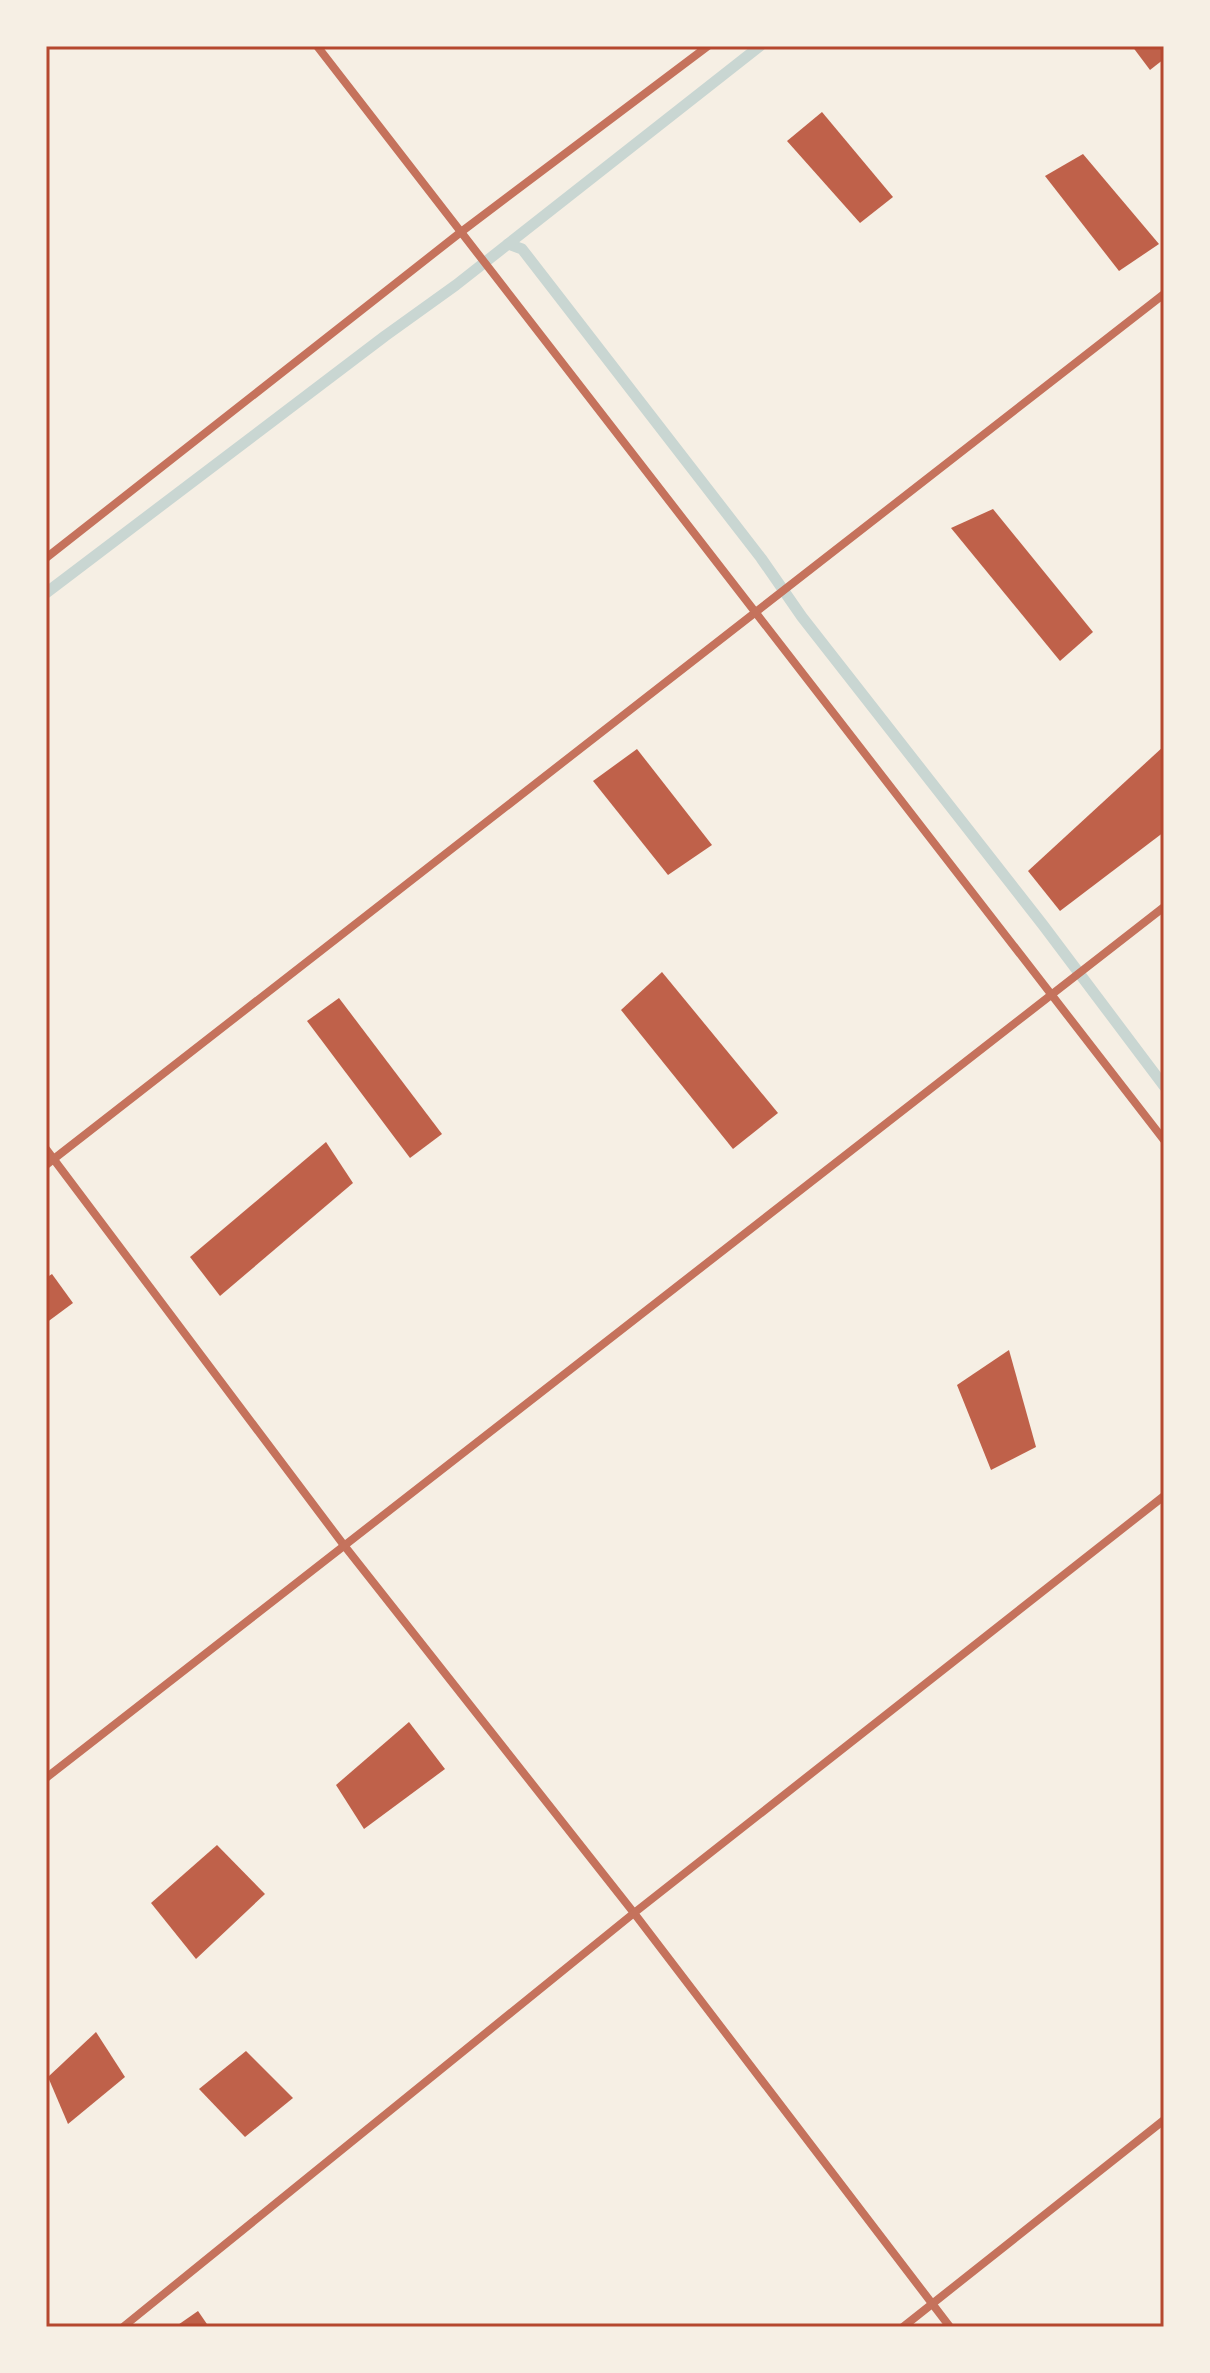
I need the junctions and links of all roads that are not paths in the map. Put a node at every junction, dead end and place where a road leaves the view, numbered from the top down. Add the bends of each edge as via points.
1 (317, 46) edge
2 (708, 46) edge
3 (461, 232) junction
4 (1164, 294) edge
5 (46, 558) edge
6 (755, 612) junction
7 (1164, 907) edge
8 (1051, 994) junction
9 (1164, 1140) edge
10 (46, 1149) edge
11 (50, 1162) edge
12 (1164, 1496) edge
13 (343, 1544) junction
14 (46, 1778) edge
15 (634, 1913) junction
16 (1164, 2120) edge
17 (932, 2305) junction
18 (123, 2327) edge
19 (903, 2327) edge
20 (950, 2327) edge

1 - 3 street
2 - 3 street
3 - 5 street
3 - 6 street
4 - 6 street
6 - 8 street
6 - 11 street
7 - 8 street
8 - 9 street
8 - 13 street
10 - 11 street
11 - 13 street
12 - 15 street
13 - 14 street
13 - 15 street
15 - 17 street
15 - 18 street
16 - 17 street
17 - 19 street
17 - 20 street

